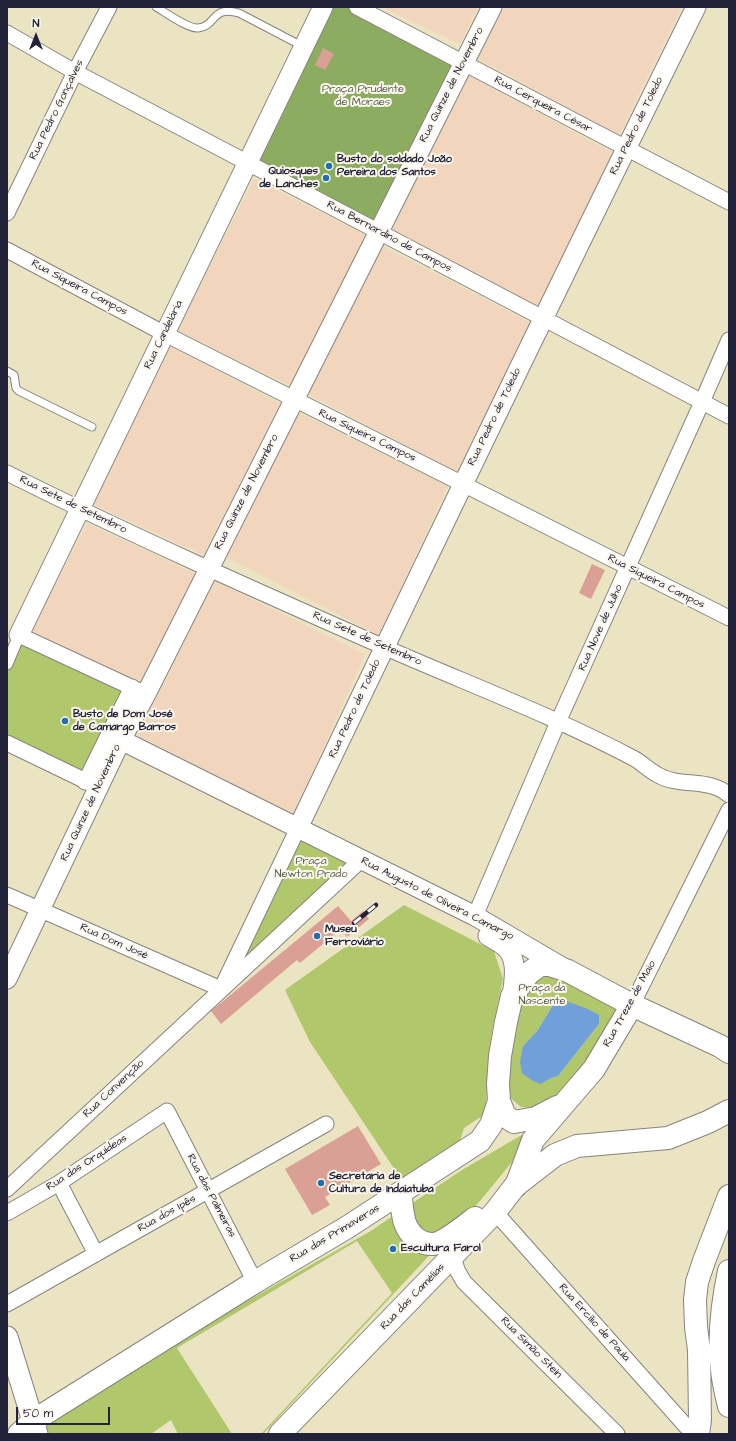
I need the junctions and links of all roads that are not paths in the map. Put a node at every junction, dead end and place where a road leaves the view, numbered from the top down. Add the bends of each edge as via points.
1 (109, 7) edge
2 (156, 7) edge
3 (323, 7) edge
4 (357, 7) edge
5 (492, 7) edge
6 (696, 7) edge
7 (7, 33) edge
8 (304, 47) junction
9 (464, 63) junction
10 (75, 72) junction
11 (626, 148) junction
12 (248, 163) junction
13 (729, 202) edge
14 (7, 213) edge
15 (378, 232) junction
16 (7, 250) edge
17 (543, 318) junction
18 (165, 334) junction
19 (729, 340) edge
20 (7, 371) edge
21 (293, 400) junction
22 (702, 402) junction
23 (729, 416) edge
24 (92, 427) dead end
25 (7, 473) edge
26 (462, 484) junction
27 (80, 509) junction
28 (208, 568) junction
29 (628, 568) junction
30 (729, 618) edge
31 (13, 645) edge
32 (384, 647) junction
33 (7, 664) edge
34 (139, 690) junction
35 (558, 722) junction
36 (121, 740) junction
37 (7, 743) edge
38 (92, 784) junction
39 (729, 794) edge
40 (729, 810) edge
41 (298, 828) junction
42 (361, 860) junction
43 (7, 895) edge
44 (40, 910) junction
45 (475, 916) junction
46 (568, 971) junction
47 (7, 979) edge
48 (221, 989) junction
49 (512, 996) junction
50 (632, 1005) junction
51 (726, 1048) edge
52 (499, 1102) junction
53 (565, 1102) junction
54 (166, 1111) joint
55 (729, 1111) edge
56 (326, 1124) dead end
57 (718, 1124) edge
58 (59, 1183) junction
59 (515, 1186) junction
60 (7, 1189) edge
61 (208, 1190) junction
62 (400, 1193) junction
63 (729, 1196) edge
64 (495, 1212) junction
65 (7, 1213) edge
66 (96, 1254) junction
67 (453, 1255) junction
68 (729, 1271) edge
69 (255, 1282) junction
70 (7, 1304) edge
71 (7, 1337) edge
72 (699, 1350) junction
73 (729, 1406) edge
74 (29, 1430) edge
75 (280, 1434) edge
76 (617, 1434) edge
77 (693, 1434) edge
78 (698, 1434) edge
79 (712, 1434) edge

1 - 10 street, Rua Pedro Gonçalves
2 - 8 lane via 189,26 198,28 208,24 219,12 229,10
3 - 8 street, Rua Candelária
4 - 9 street, Rua Cerqueira César
5 - 9 street, Rua Quinze de Novembro
6 - 11 street, Rua Pedro de Toledo
7 - 10 street, Rua Bernardino de Campos
8 - 12 street, Rua Candelária
9 - 11 street, Rua Cerqueira César
9 - 15 street, Rua Quinze de Novembro
10 - 12 street, Rua Bernardino de Campos
10 - 14 street, Rua Pedro Gonçalves
11 - 13 street, Rua Cerqueira César
11 - 17 street, Rua Pedro de Toledo
12 - 15 street, Rua Bernardino de Campos
12 - 18 street, Rua Candelária
15 - 17 street, Rua Bernardino de Campos
15 - 21 street, Rua Quinze de Novembro
16 - 18 street, Rua Siqueira Campos
17 - 22 street, Rua Bernardino de Campos
17 - 26 street, Rua Pedro de Toledo
18 - 21 street, Rua Siqueira Campos
18 - 27 street, Rua Candelária
19 - 22 street, Rua Nove de Julho
20 - 24 lane via 14,375 19,391
21 - 26 street, Rua Siqueira Campos
21 - 28 street, Rua Quinze de Novembro
22 - 23 street, Rua Bernardino de Campos
22 - 29 street, Rua Nove de Julho
25 - 27 street, Rua Sete de Setembro
26 - 29 street, Rua Siqueira Campos
26 - 32 street, Rua Pedro de Toledo
27 - 28 street, Rua Sete de Setembro
27 - 31 street, Rua Candelária
28 - 32 street, Rua Sete de Setembro
28 - 34 street, Rua Quinze de Novembro
29 - 30 street, Rua Siqueira Campos
29 - 35 street, Rua Nove de Julho
31 - 33 street, Rua Candelária
31 - 34 street
32 - 35 street, Rua Sete de Setembro
32 - 41 street, Rua Pedro de Toledo
34 - 36 street, Rua Quinze de Novembro
34 - 38 street
35 - 39 street, Rua Sete de Setembro via 637,760 672,782 714,785
35 - 45 street, Rua Nove de Julho
36 - 38 street, Rua Quinze de Novembro
36 - 41 street, Rua Augusto de Oliveira Camargo
37 - 38 street
38 - 44 street, Rua Quinze de Novembro
40 - 50 street, Rua Treze de Maio
41 - 42 street, Rua Augusto de Oliveira Camargo
41 - 48 street
42 - 45 street, Rua Augusto de Oliveira Camargo
42 - 48 street
43 - 44 street, Rua Dom José
44 - 47 street, Rua Quinze de Novembro
44 - 48 street, Rua Dom José
45 - 46 street, Rua Augusto de Oliveira Camargo
45 - 49 street, Rua das Primaveras via 478,930 506,947 512,958 515,968
46 - 49 main road via 550,965 540,965 529,973
46 - 50 main road, Rua Augusto de Oliveira Camargo
48 - 60 street, Rua Convenção
49 - 52 main road, Rua das Primaveras via 500,1056
50 - 51 main road, Rua Augusto de Oliveira Camargo
50 - 53 main road, Rua Treze de Maio via 594,1069
52 - 53 main road via 505,1116 514,1122 536,1118
52 - 62 main road, Rua das Primaveras via 491,1126 480,1141
53 - 59 main road, Rua Treze de Maio via 533,1140
54 - 58 street, Rua das Orquídeas
54 - 61 street, Rua das Palmeiras
55 - 57 main road, Rua das Camélias
56 - 61 street, Rua dos Ipês
57 - 59 main road, Rua das Camélias via 668,1138 576,1146 555,1155
58 - 65 street, Rua das Orquídeas
58 - 66 street
59 - 62 main road via 466,1226 434,1244 414,1238 408,1230
59 - 64 main road, Rua das Camélias
61 - 66 street, Rua dos Ipês
61 - 69 street, Rua das Palmeiras
62 - 69 main road, Rua das Primaveras
63 - 72 main road via 697,1282 695,1300
64 - 67 main road, Rua das Camélias
64 - 77 street, Rua Ercílio de Paula
66 - 70 street, Rua dos Ipês
67 - 75 main road, Rua das Camélias
67 - 76 street, Rua Simão Stein via 464,1282
68 - 73 main road via 721,1313 720,1337 722,1368
69 - 74 main road, Rua das Primaveras
71 - 74 main road
72 - 78 main road
72 - 79 main road

